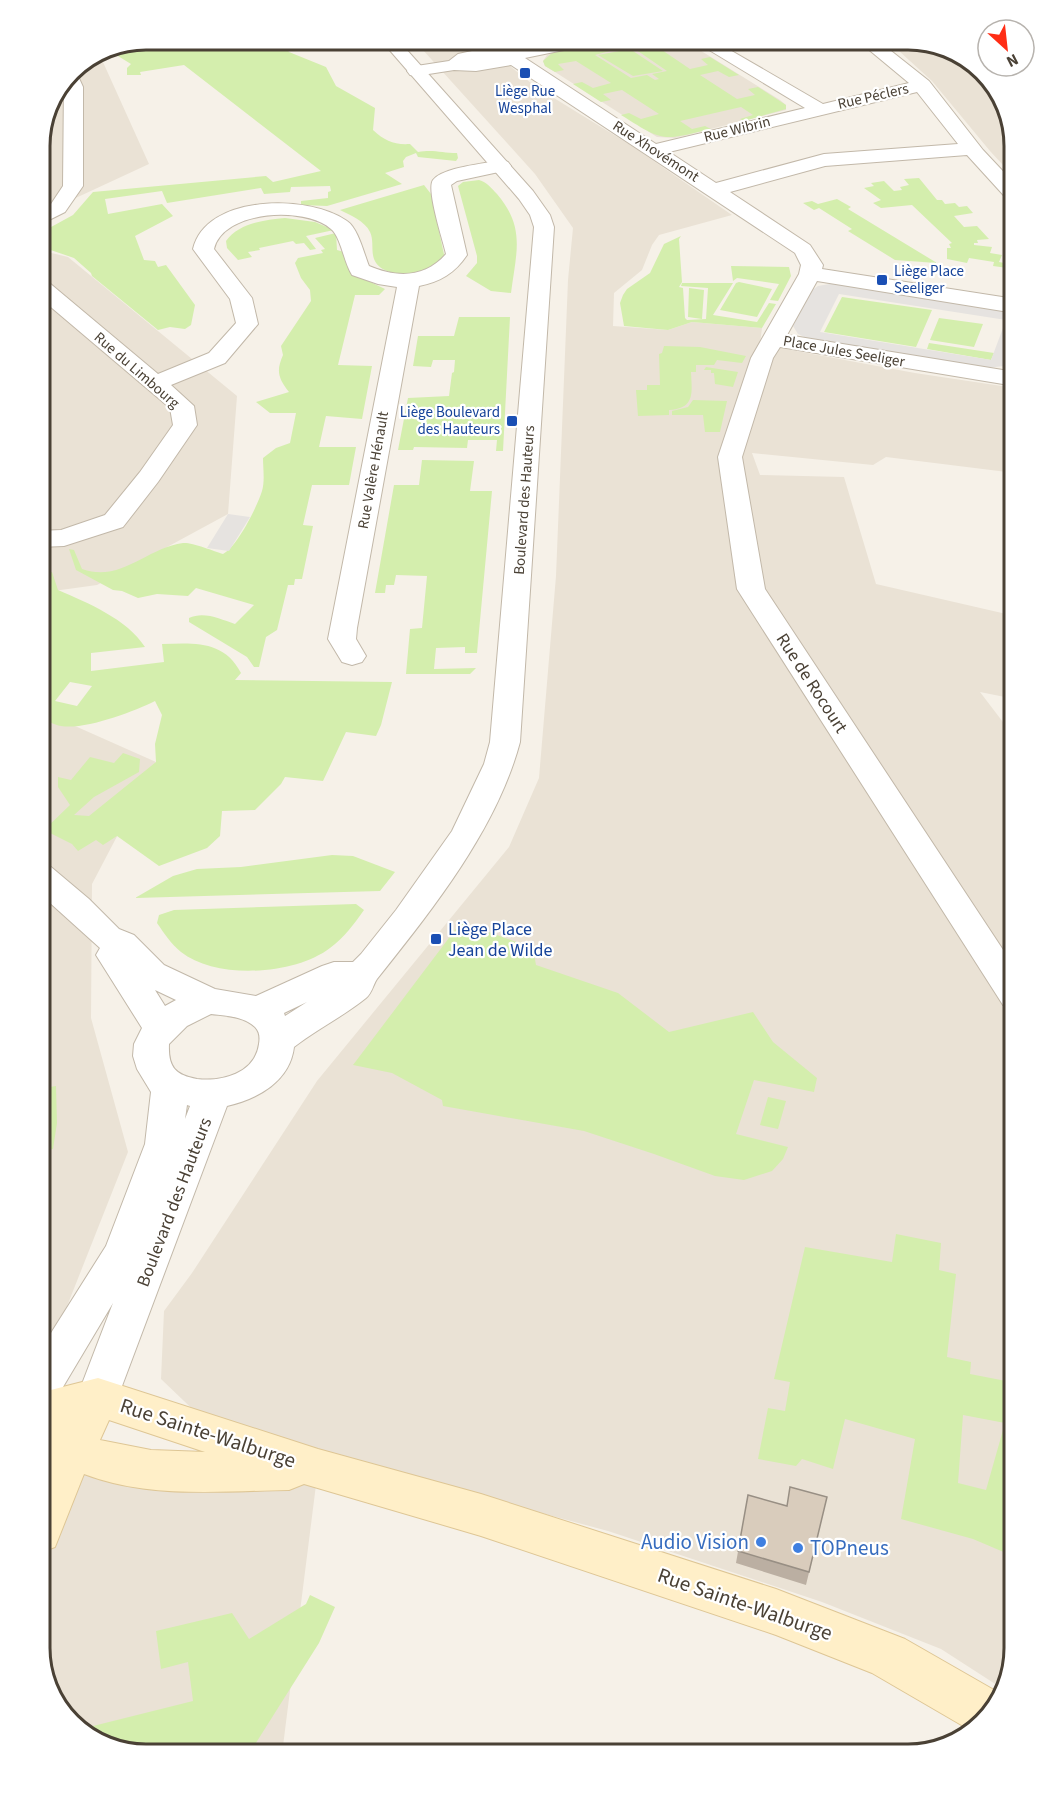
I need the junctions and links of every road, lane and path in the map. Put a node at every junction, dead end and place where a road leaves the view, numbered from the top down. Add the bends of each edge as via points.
1 (396, 49) edge
2 (500, 49) edge
3 (537, 50) edge
4 (717, 50) edge
5 (882, 50) edge
6 (509, 55) junction
7 (448, 66) dead end
8 (416, 71) junction
9 (72, 83) edge
10 (923, 85) junction
11 (819, 109) junction
12 (971, 149) junction
13 (655, 150) junction
14 (501, 166) junction
15 (1004, 184) edge
16 (714, 190) junction
17 (50, 213) edge
18 (810, 274) junction
19 (409, 281) junction
20 (50, 295) edge
21 (1004, 304) edge
22 (773, 339) junction
23 (1004, 377) edge
24 (156, 382) junction
25 (50, 539) edge
26 (352, 656) dead end
27 (50, 884) edge
28 (107, 937) junction
29 (361, 974) junction
30 (1004, 979) edge
31 (209, 1001) junction
32 (258, 1010) junction
33 (160, 1028) junction
34 (279, 1040) junction
35 (171, 1088) junction
36 (213, 1095) junction
37 (49, 1372) edge
38 (98, 1397) junction
39 (49, 1409) edge
40 (56, 1439) edge
41 (318, 1469) junction
42 (49, 1502) edge
43 (982, 1710) edge

1 - 8 street, Boulevard des Hauteurs
2 - 6 street, Rue Xhovémont
3 - 6 street
4 - 11 street, Rue Péclers
5 - 10 street
6 - 13 street, Rue Xhovémont
7 - 8 street
8 - 14 street, Boulevard des Hauteurs
9 - 17 street via 73,186 58,208
10 - 11 street, Rue Péclers
10 - 12 street
11 - 13 street, Rue Wibrin
12 - 15 street
12 - 16 street via 824,160
13 - 16 street, Rue Xhovémont
14 - 19 street via 451,176 441,183 458,255 448,268 431,277
14 - 29 street, Boulevard des Hauteurs via 540,215 544,227 505,742 488,790 466,834 408,918
16 - 18 street, Rue Xhovémont via 795,242 809,257
18 - 21 street
18 - 22 street, Place Jules Seeliger
19 - 24 street via 378,279 360,270 342,226 317,213 277,209 231,219 207,237 202,249 241,298 247,324 217,358
19 - 26 street, Rue Valère Hénault via 343,628 342,639
20 - 24 street, Rue du Limbourg
22 - 23 street, Place Jules Seeliger
22 - 30 street, Rue de Rocourt via 762,358 730,457 751,590
24 - 25 street, Rue du Limbourg via 182,406 185,425 150,477 114,521 64,538
27 - 28 street
28 - 31 street via 122,944 152,974
28 - 33 street via 108,949
29 - 32 street via 334,975
29 - 34 street, Boulevard des Hauteurs via 356,988
31 - 32 street via 239,1003
31 - 33 street via 191,1007
32 - 34 street via 270,1019
33 - 35 street via 151,1054 154,1067
34 - 36 street, Boulevard des Hauteurs via 274,1063 262,1076 247,1087
35 - 36 street
35 - 37 street, Boulevard des Hauteurs via 164,1144 123,1252
36 - 38 street, Boulevard des Hauteurs
38 - 39 main road
38 - 40 main road
38 - 41 main road, Rue Sainte-Walburge
40 - 41 main road, Rue Sainte-Walburge via 119,1466 143,1471
40 - 42 main road
41 - 43 main road, Rue Sainte-Walburge via 481,1515 776,1612 888,1656

